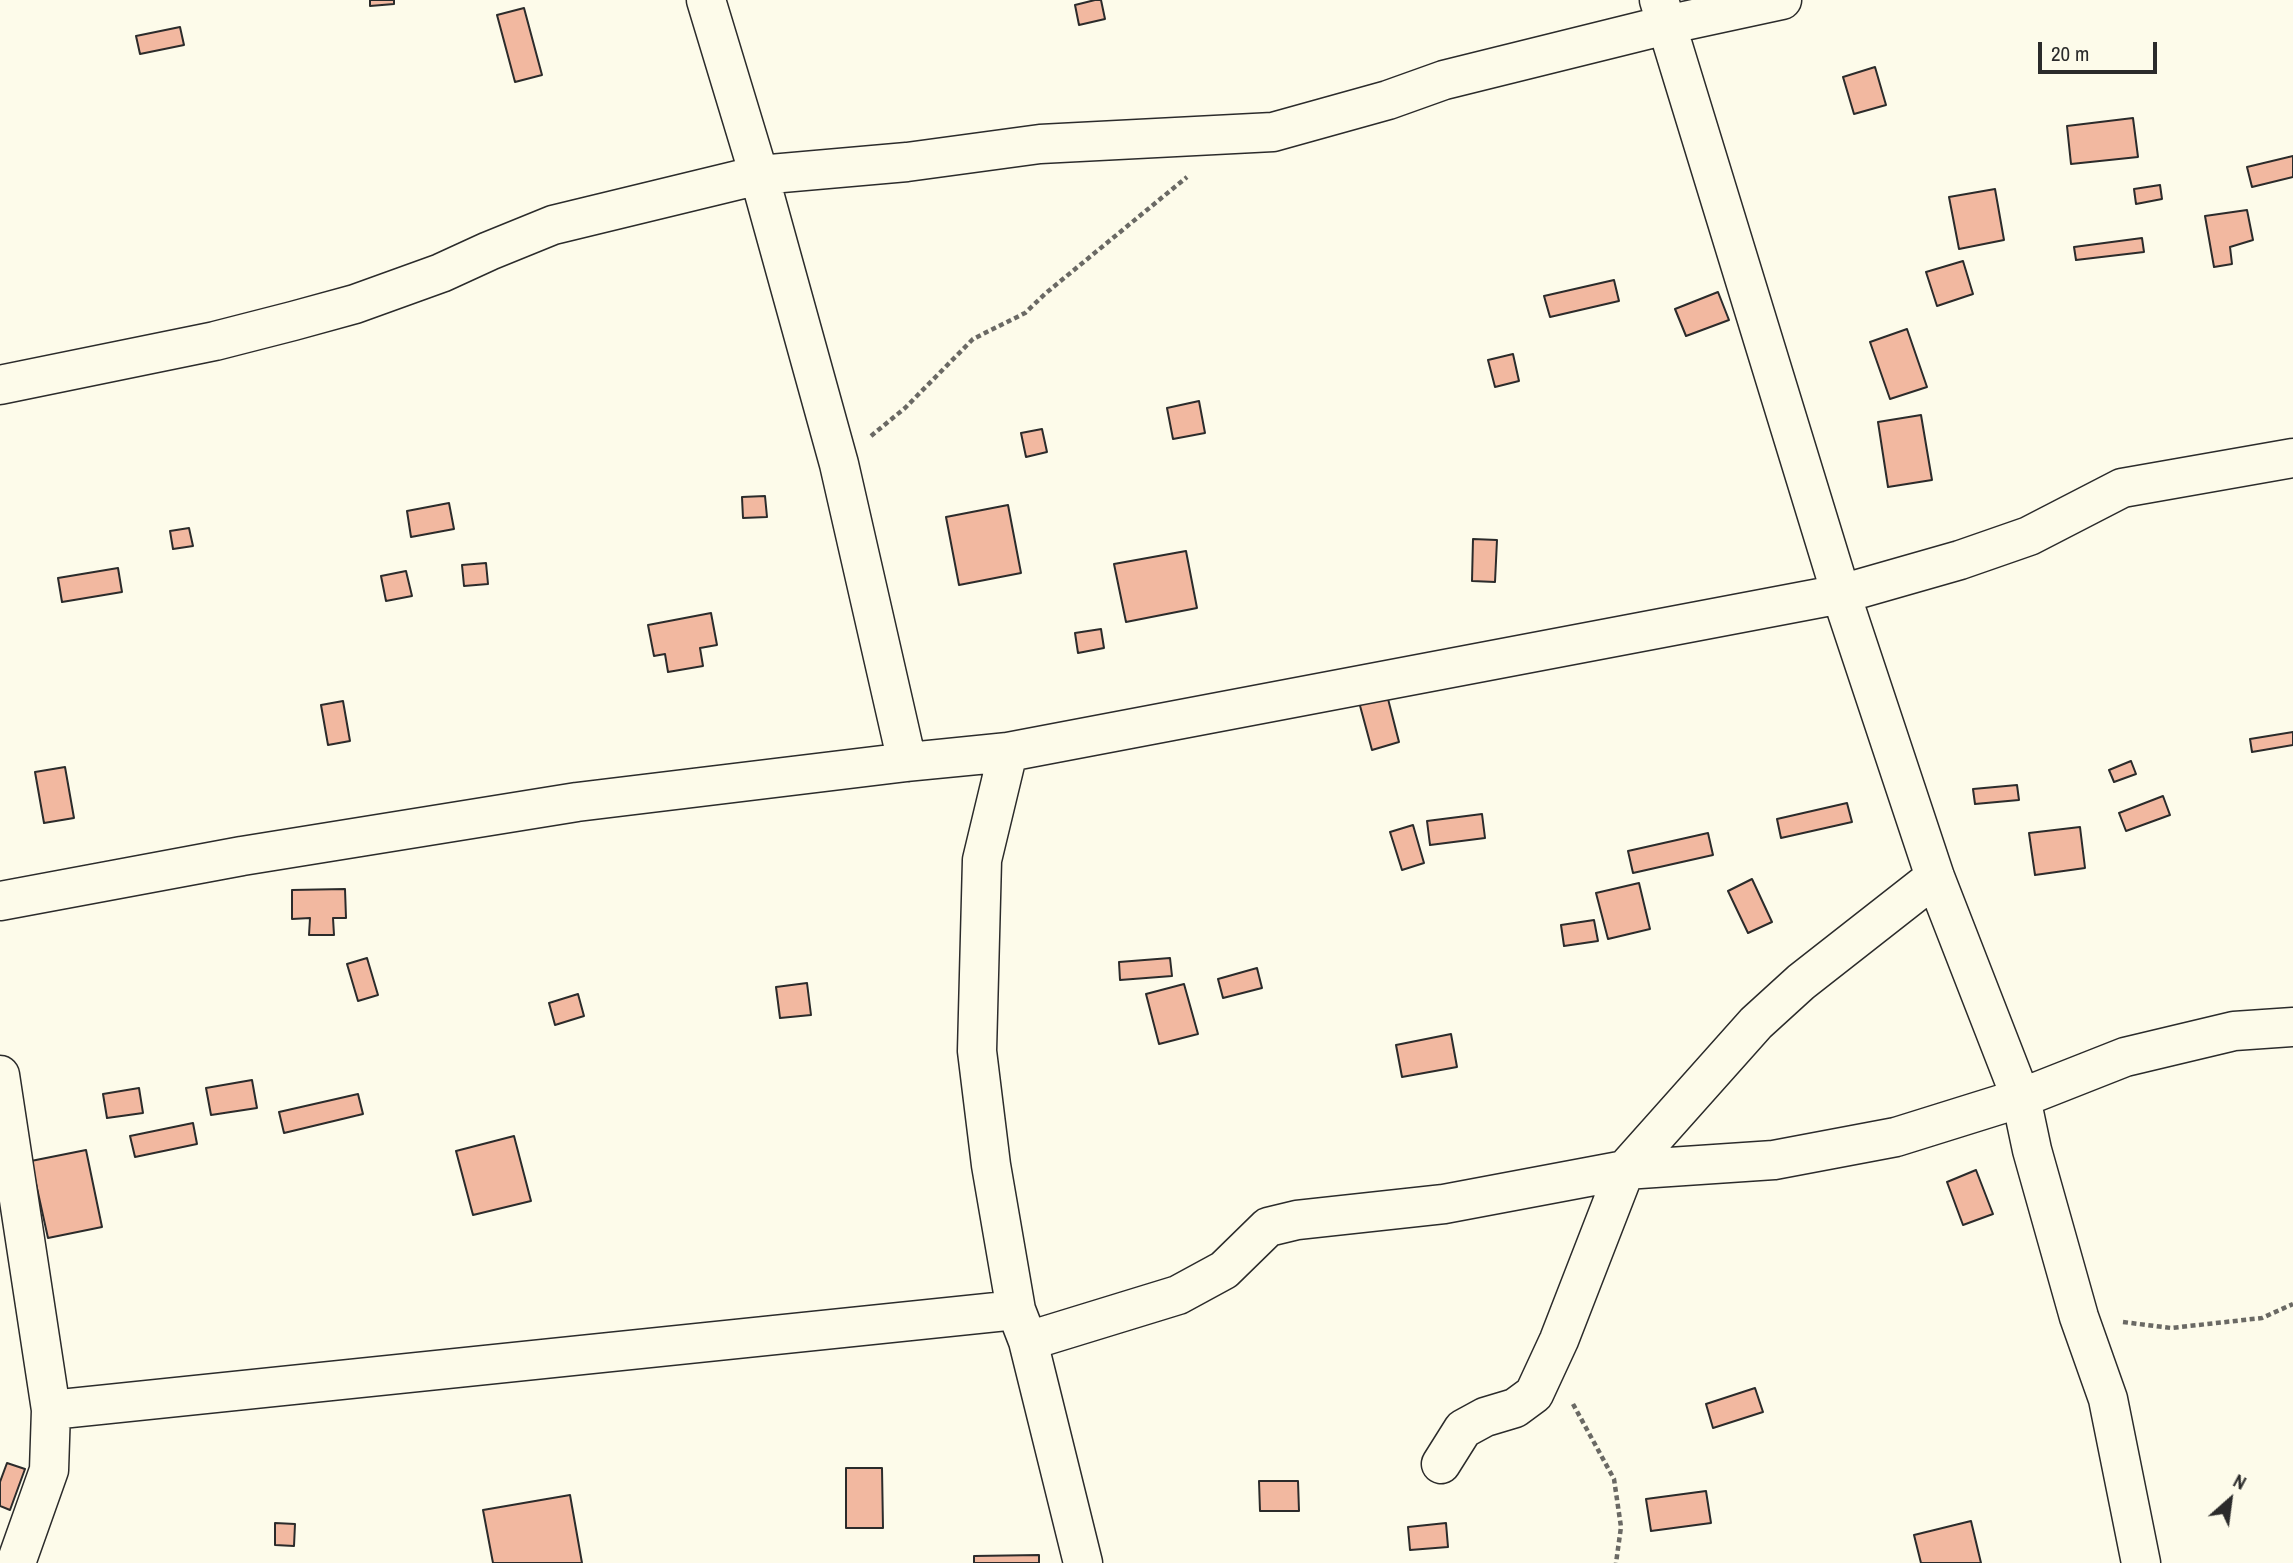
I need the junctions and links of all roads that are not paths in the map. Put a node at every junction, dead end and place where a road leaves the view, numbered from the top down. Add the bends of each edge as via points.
1 (706, 0) edge
2 (1782, 0) edge
3 (1663, 13) edge
4 (759, 175) junction
5 (0, 385) edge
6 (2293, 458) edge
7 (1841, 594) junction
8 (1008, 752) junction
9 (907, 762) junction
10 (1935, 877) junction
11 (0, 901) edge
12 (2293, 1027) edge
13 (0, 1075) edge
14 (2021, 1098) junction
15 (1625, 1170) junction
16 (1022, 1326) junction
17 (51, 1410) junction
18 (1441, 1464) dead end
19 (16, 1563) edge
20 (1083, 1563) edge
21 (2141, 1563) edge

1 - 4 street
2 - 3 street
3 - 4 street via 1273,132 1040,144
3 - 7 street
4 - 5 street via 553,225 355,304 215,341
4 - 9 street via 839,464
6 - 7 street via 2122,488 2029,536
7 - 8 street
7 - 10 street
8 - 9 street
8 - 16 street via 982,860 977,1051 991,1165
9 - 11 street via 577,802
10 - 14 street
10 - 15 street via 1756,1023
12 - 14 street via 2234,1031 2125,1057
13 - 17 street
14 - 15 street via 1896,1137 1774,1160
14 - 21 street via 2079,1317 2108,1399
15 - 16 street via 1444,1204 1268,1227 1224,1270 1178,1295
15 - 18 street via 1534,1394 1515,1408 1463,1429
16 - 17 street
16 - 20 street
17 - 19 street via 49,1470

